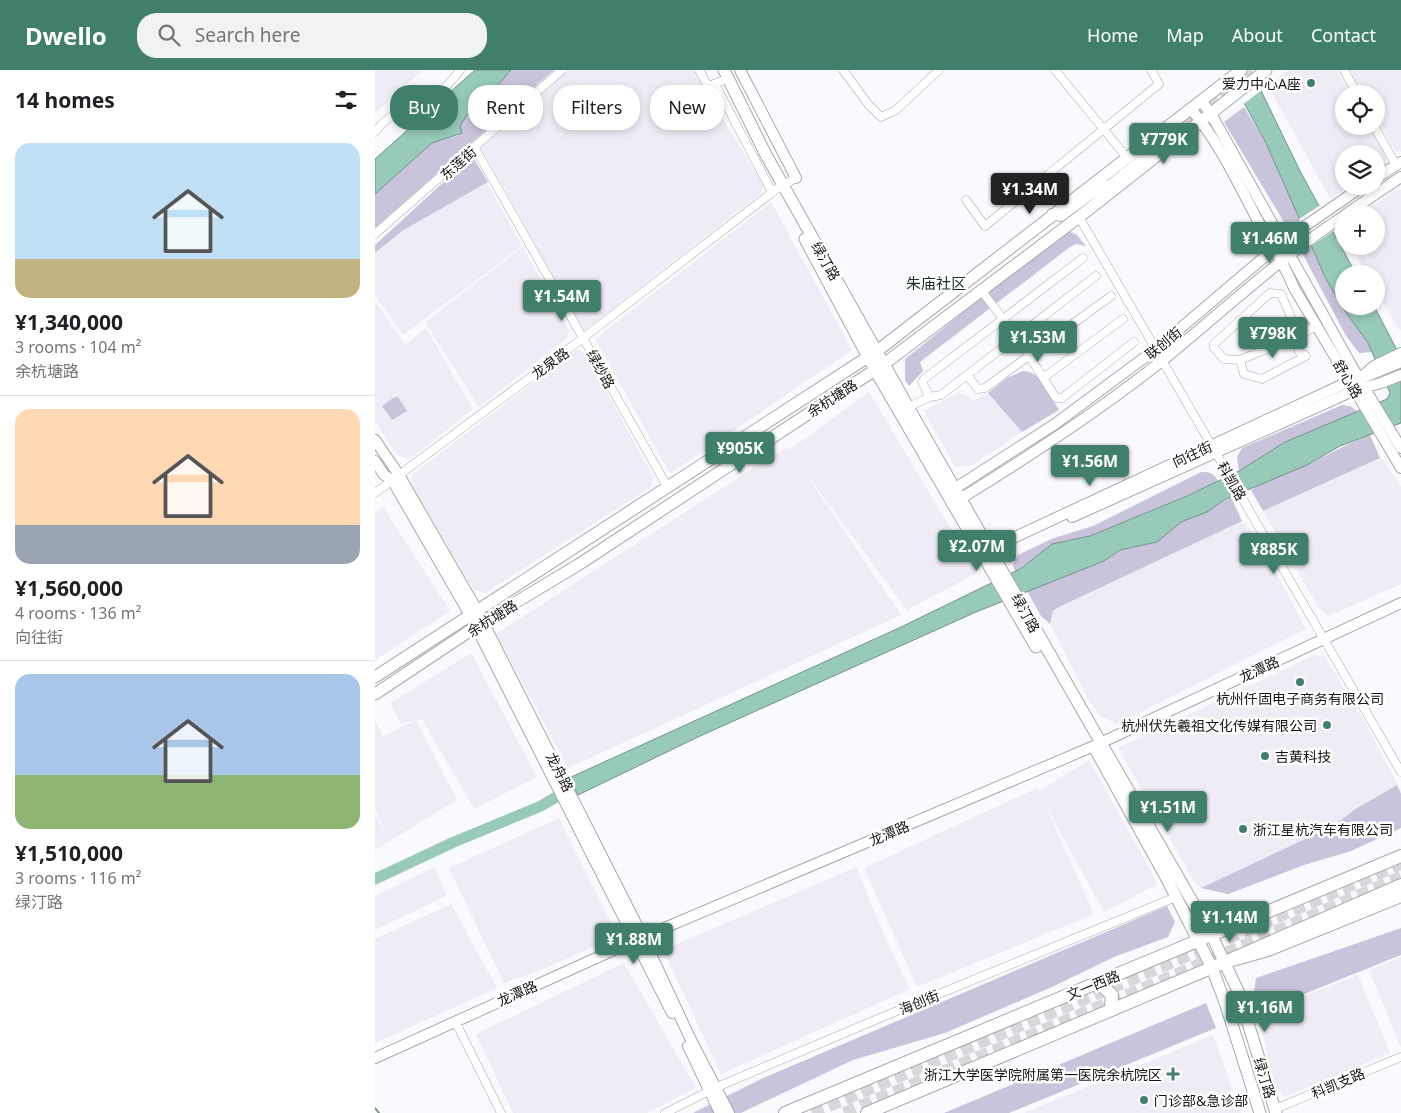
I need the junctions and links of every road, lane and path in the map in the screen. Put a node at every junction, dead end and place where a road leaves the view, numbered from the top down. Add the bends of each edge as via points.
1 (460, 70) edge
2 (562, 70) edge
3 (699, 70) edge
4 (717, 70) edge
5 (740, 70) edge
6 (843, 70) edge
7 (939, 70) edge
8 (1055, 70) edge
9 (1151, 70) edge
10 (1241, 70) edge
11 (1344, 70) edge
12 (1261, 74) edge
13 (720, 78) edge
14 (1352, 85) edge
15 (1201, 101) junction
16 (1191, 109) junction
17 (1210, 112) junction
18 (1200, 120) junction
19 (1105, 130) junction
20 (375, 132) edge
21 (1380, 135) edge
22 (475, 148) junction
23 (1128, 159) junction
24 (1398, 164) edge
25 (1385, 172) edge
26 (1401, 177) edge
27 (796, 178) joint
28 (778, 188) junction
29 (1350, 195) edge
30 (966, 200) dead end
31 (1360, 205) edge
32 (1052, 214) junction
33 (1079, 216) junction
34 (1335, 221) edge
35 (1058, 232) junction
36 (375, 234) edge
37 (1278, 245) junction
38 (1286, 256) junction
39 (1083, 258) dead end
40 (1096, 276) dead end
41 (981, 290) junction
42 (1111, 296) dead end
43 (1003, 319) junction
44 (1123, 319) dead end
45 (1317, 325) junction
46 (1299, 336) junction
47 (1017, 337) junction
48 (583, 338) junction
49 (1134, 342) dead end
50 (1156, 349) junction
51 (1401, 353) edge
52 (873, 354) junction
53 (1029, 356) junction
54 (1162, 360) junction
55 (1240, 360) junction
56 (1401, 362) edge
57 (880, 367) junction
58 (1401, 369) edge
59 (1401, 374) edge
60 (967, 375) junction
61 (1378, 375) junction
62 (1043, 378) junction
63 (1357, 384) junction
64 (930, 397) junction
65 (908, 408) junction
66 (1387, 433) junction
67 (375, 440) edge
68 (1401, 448) edge
69 (1214, 449) junction
70 (375, 461) edge
71 (1401, 468) edge
72 (395, 478) junction
73 (667, 486) junction
74 (375, 493) edge
75 (957, 494) junction
76 (986, 553) junction
77 (1401, 603) edge
78 (474, 612) junction
79 (480, 625) junction
80 (1325, 638) junction
81 (375, 677) edge
82 (375, 694) edge
83 (1097, 744) junction
84 (1401, 772) edge
85 (1401, 856) edge
86 (1401, 885) edge
87 (1401, 896) edge
88 (1176, 897) junction
89 (1212, 936) junction
90 (640, 938) junction
91 (1199, 942) junction
92 (1225, 962) junction
93 (1212, 968) junction
94 (1099, 982) junction
95 (1111, 1010) junction
96 (455, 1021) junction
97 (1401, 1057) edge
98 (375, 1058) edge
99 (713, 1089) junction
100 (1275, 1111) edge
101 (501, 1113) edge
102 (665, 1113) edge
103 (720, 1113) edge
104 (729, 1113) edge
105 (785, 1113) edge
106 (867, 1113) edge
107 (1260, 1113) edge

1 - 20 street via 437,95 397,112
2 - 22 street, 东莲街
3 - 13 street via 708,86
4 - 13 main road, 绿汀路
5 - 27 street
6 - 7 street via 881,117 896,110
8 - 19 street
9 - 19 street via 1159,84
10 - 15 main road, 余杭塘路
11 - 14 street
12 - 17 main road, 余杭塘路
13 - 28 main road, 绿汀路
13 - 28 street
15 - 16 main road, 余杭塘路
15 - 17 street, 舒心路
16 - 18 street, 舒心路
16 - 23 main road, 余杭塘路
17 - 18 main road, 余杭塘路
17 - 37 street, 舒心路
18 - 33 main road, 余杭塘路
18 - 37 street, 舒心路
19 - 23 street
19 - 30 street via 985,226
21 - 24 street
22 - 36 street, 东莲街
22 - 48 street, 绿纱路
23 - 32 main road, 余杭塘路
24 - 25 street
26 - 31 street, 联创街
27 - 28 street, 龙泉路
28 - 48 street, 龙泉路
28 - 52 main road, 绿汀路
29 - 37 street, 联创街
32 - 35 street via 1061,216 1162,141 1066,221
32 - 52 main road, 余杭塘路
33 - 35 main road, 余杭塘路
33 - 50 street, 科凯路
34 - 38 street, 联创街
35 - 41 main road, 余杭塘路
37 - 38 street, 舒心路
37 - 50 street, 联创街
38 - 45 street, 舒心路 via 1295,288
38 - 54 street, 联创街
38 - 63 street, 舒心路
39 - 43 street
40 - 47 street
41 - 43 street
41 - 57 main road, 余杭塘路
42 - 53 street
43 - 47 street
43 - 64 street via 924,379 922,382
44 - 62 street
45 - 46 street
45 - 63 street, 舒心路
46 - 55 street
46 - 55 street via 1299,352 1306,356 1261,379 1244,374
46 - 55 street via 1281,294 1270,293 1214,344 1224,359
47 - 53 street
47 - 60 street
48 - 72 street, 龙泉路
48 - 73 street, 绿纱路
49 - 62 street via 1062,398 1057,398
50 - 54 street, 科凯路
50 - 75 street, 联创街
51 - 61 street
52 - 57 main road, 绿汀路
52 - 73 main road, 余杭塘路
53 - 60 street via 985,388 978,389
53 - 62 street
54 - 69 street, 科凯路
54 - 75 street, 联创街 via 1069,429
56 - 61 street
57 - 65 main road, 绿汀路
57 - 76 main road, 绿汀路
57 - 79 main road, 余杭塘路 via 578,565
58 - 61 street
59 - 61 street
60 - 64 street via 941,395
61 - 63 street, 向往街
63 - 66 street, 舒心路
63 - 69 street, 向往街
64 - 65 street
65 - 75 main road, 绿汀路
66 - 68 street, 舒心路
66 - 71 street, 舒心路
67 - 72 street, 龙舟路
69 - 76 street, 向往街
69 - 80 street, 科凯路
70 - 72 street, 龙舟路 via 384,475
72 - 74 street, 龙泉路
72 - 78 street, 龙舟路
73 - 78 main road, 余杭塘路
75 - 76 main road, 绿汀路
76 - 83 main road, 绿汀路
77 - 80 street, 龙潭路
78 - 79 street, 龙舟路
78 - 81 main road, 余杭塘路
79 - 82 main road, 余杭塘路
79 - 90 street, 龙舟路
80 - 83 street, 龙潭路
80 - 84 street, 科凯路
83 - 88 main road, 绿汀路
83 - 89 main road, 绿汀路
83 - 90 street, 龙潭路
85 - 89 main road, 文一西路
86 - 92 main road
87 - 92 main road via 1268,950
88 - 91 main road, 绿汀路
88 - 99 street, 海创街
89 - 91 main road, 文一西路
89 - 92 main road, 绿汀路
90 - 96 street, 龙潭路
90 - 99 street, 龙舟路
91 - 93 main road, 绿汀路
91 - 94 main road, 文一西路
92 - 93 main road
92 - 100 main road, 绿汀路 via 1238,991
93 - 95 main road
93 - 107 main road, 绿汀路
94 - 95 main road via 1112,996
94 - 105 main road, 文一西路
95 - 106 main road
96 - 98 street, 龙潭路
96 - 101 street
97 - 100 street, 科凯支路
99 - 102 street, 海创街
99 - 103 street, 龙舟路
99 - 104 street, 龙舟路

